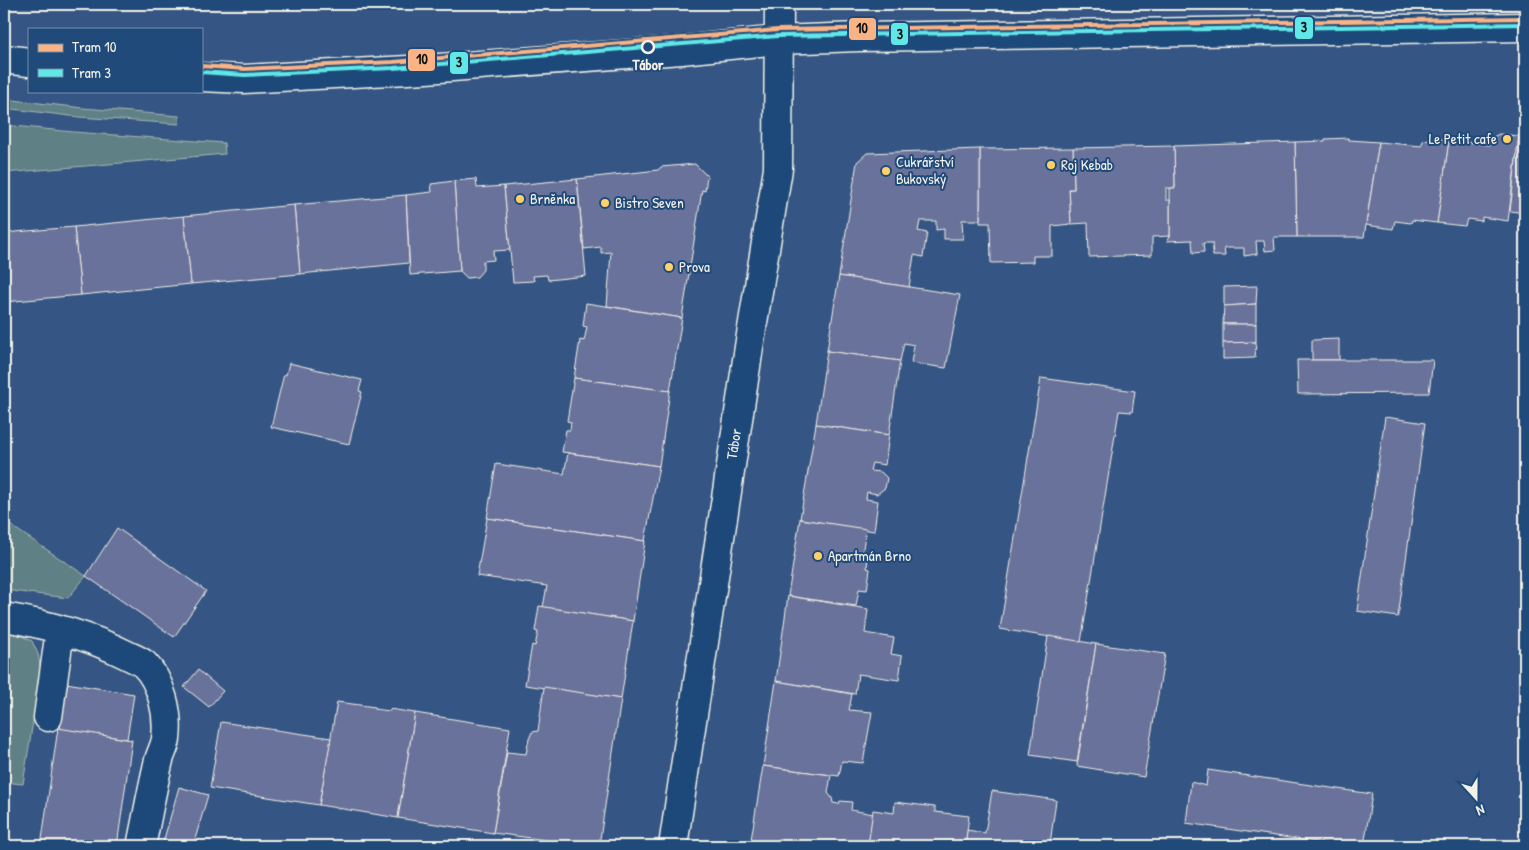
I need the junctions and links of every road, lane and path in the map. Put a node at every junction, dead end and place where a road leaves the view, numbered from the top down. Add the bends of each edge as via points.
1 (778, 4) edge
2 (1525, 27) edge
3 (778, 40) junction
4 (4, 59) edge
5 (28, 62) edge
6 (202, 77) edge
7 (4, 617) edge
8 (60, 630) junction
9 (48, 717) dead end
10 (141, 846) edge
11 (673, 846) edge

1 - 3 street, Tábor
2 - 3 street
3 - 6 street via 416,70 244,79
3 - 11 street, Tábor via 778,169
4 - 5 street
7 - 8 street
8 - 9 street
8 - 10 street via 108,646 142,663 159,688 166,720 166,740

